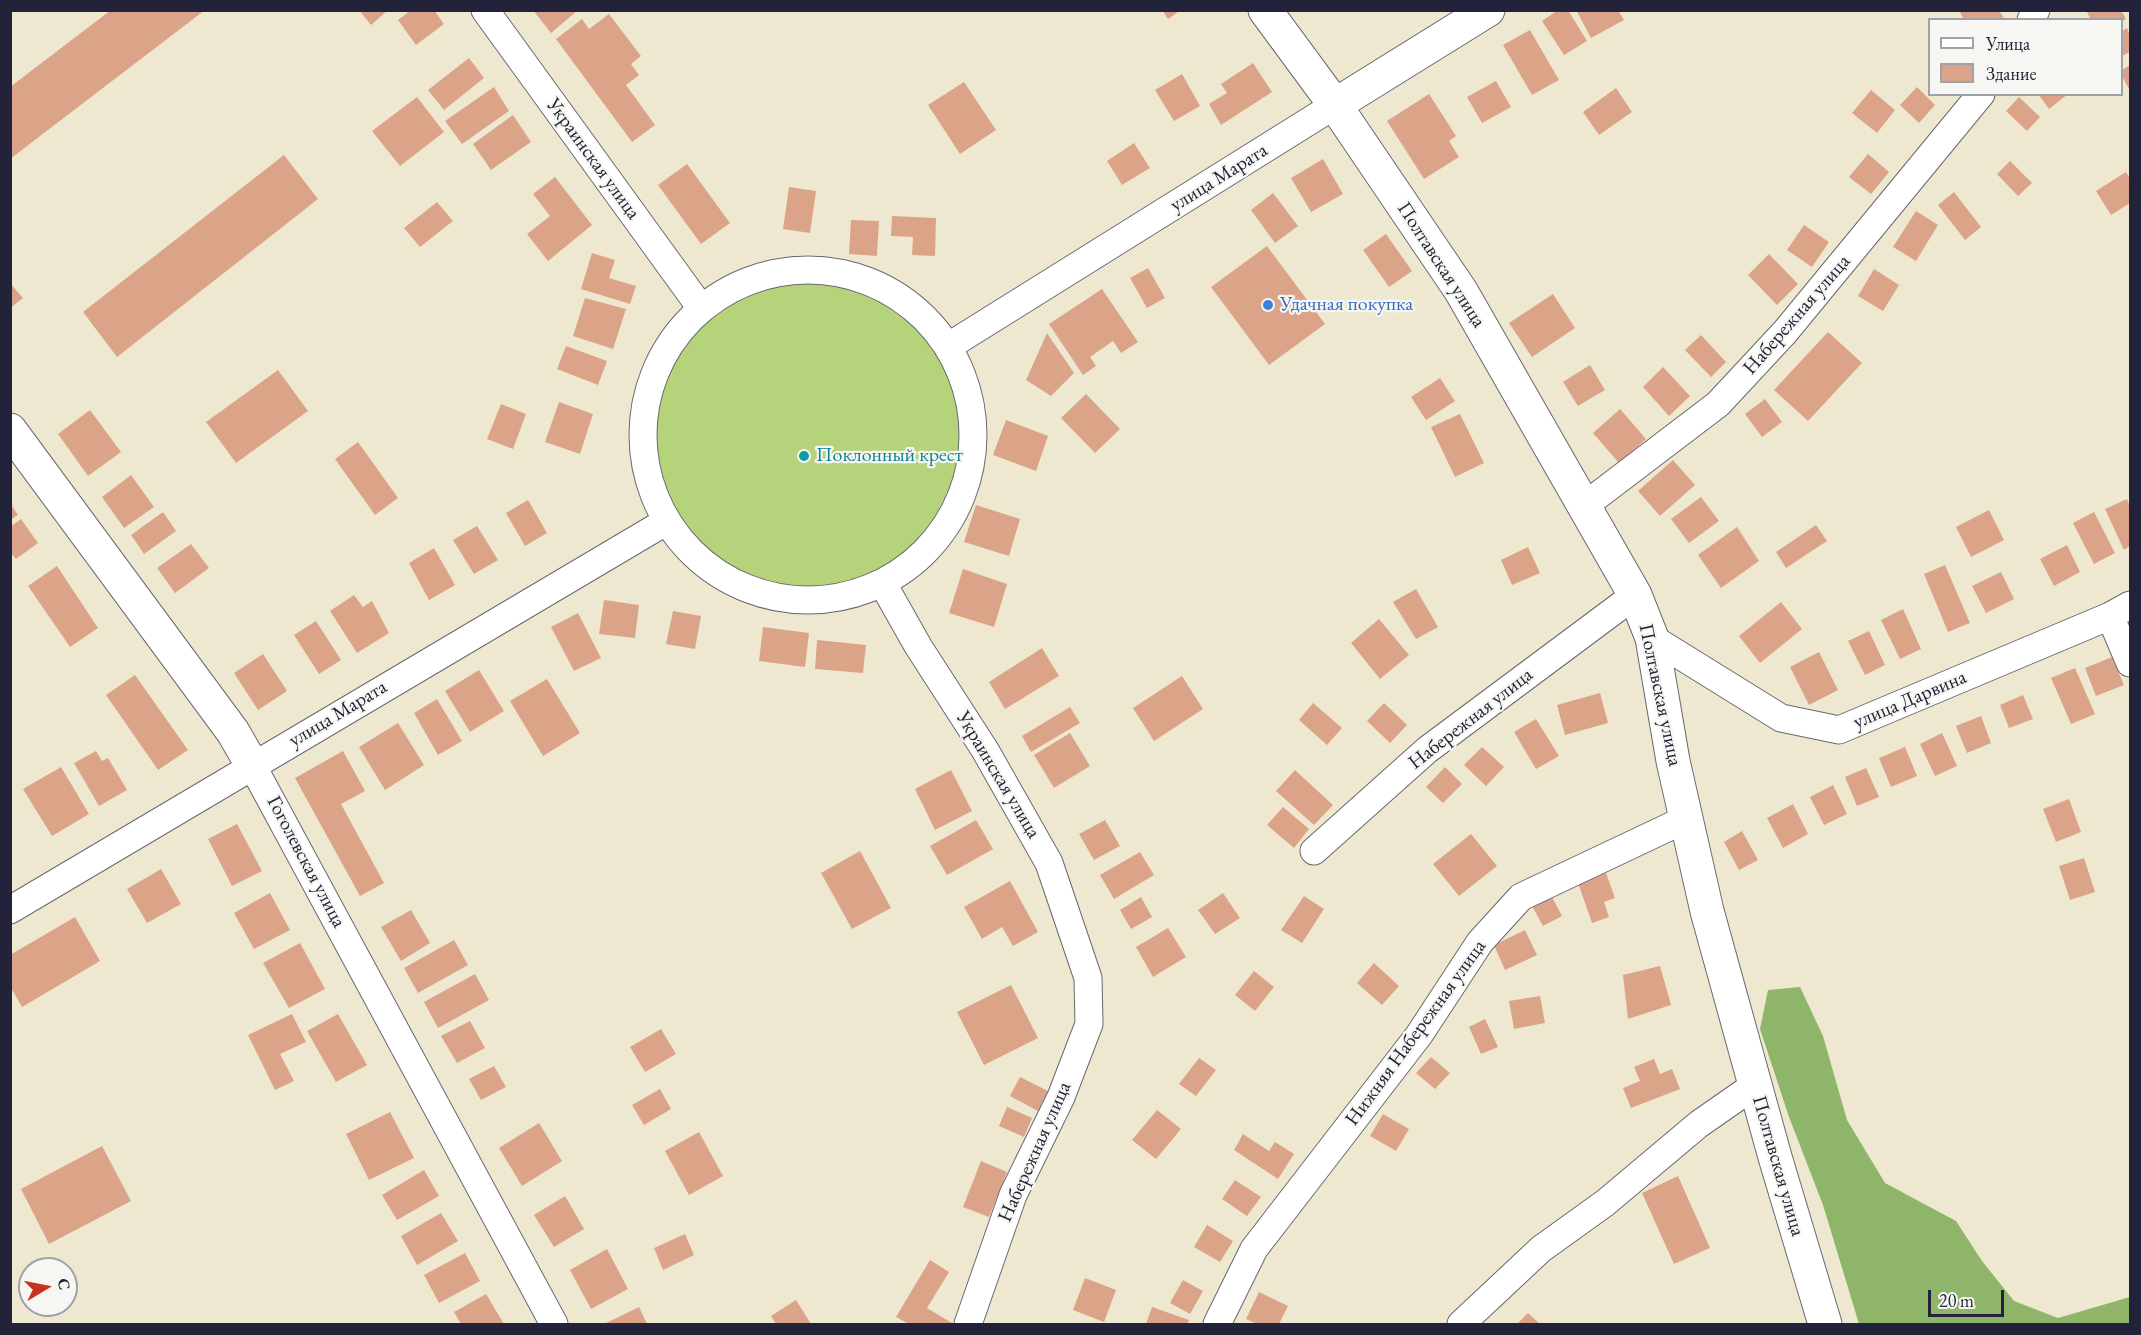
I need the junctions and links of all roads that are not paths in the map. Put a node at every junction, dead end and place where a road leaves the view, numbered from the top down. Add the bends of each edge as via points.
1 (485, 10) edge
2 (1265, 10) edge
3 (1488, 10) edge
4 (1979, 96) edge
5 (1335, 105) junction
6 (701, 308) junction
7 (950, 346) junction
8 (10, 430) edge
9 (1584, 506) junction
10 (667, 521) junction
11 (883, 584) junction
12 (1635, 595) junction
13 (2120, 610) edge
14 (1652, 638) junction
15 (2130, 663) edge
16 (252, 765) junction
17 (1686, 819) junction
18 (1314, 851) dead end
19 (10, 910) edge
20 (1088, 978) joint
21 (1755, 1085) junction
22 (554, 1324) edge
23 (968, 1324) edge
24 (1217, 1324) edge
25 (1461, 1324) edge
26 (1825, 1324) edge

1 - 6 street, Украинская улица
2 - 5 street, Полтавская улица
3 - 5 street, улица Марата
4 - 9 street, Набережная улица via 1785,332 1718,404
5 - 7 street, улица Марата
5 - 9 street, Полтавская улица via 1461,291
6 - 7 street via 750,279 806,268 862,277 912,304
6 - 10 street via 670,343 650,385 643,431 648,478
7 - 11 street via 971,397 974,453 959,506 927,551
8 - 16 street, Гоголевская улица via 233,732
9 - 12 street, Полтавская улица
10 - 11 street via 698,559 740,586 787,600 836,599
10 - 16 street, улица Марата
11 - 20 street, Украинская улица via 1049,863
12 - 14 street, Полтавская улица
12 - 18 street, Набережная улица via 1427,750
13 - 14 street, улица Дарвина via 1839,730 1780,718
13 - 15 street, улица Дарвина
14 - 17 street, Полтавская улица
16 - 19 street, улица Марата
16 - 22 street, Гоголевская улица
17 - 21 street, Полтавская улица
17 - 24 street, Нижняя Набережная улица via 1521,897 1480,942 1419,1035 1254,1249
20 - 23 street, Набережная улица via 1089,1024 1061,1096 1013,1195
21 - 25 street via 1698,1124 1605,1203 1541,1249
21 - 26 street, Полтавская улица

